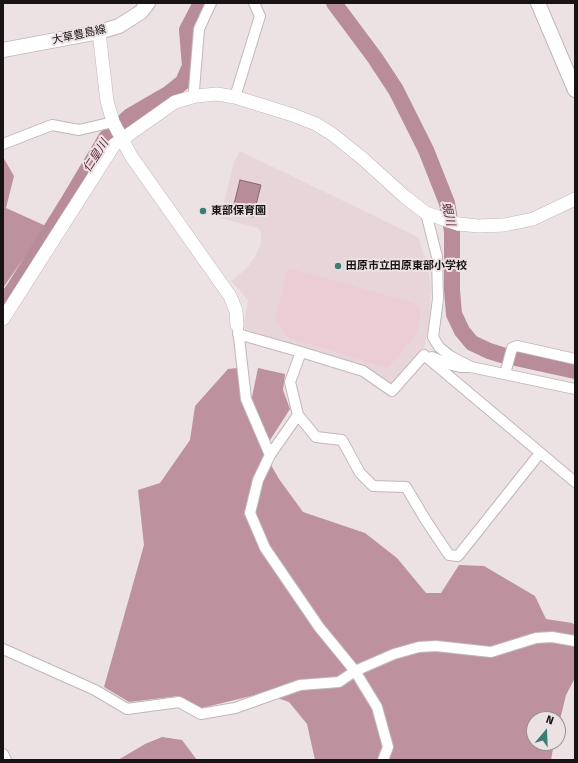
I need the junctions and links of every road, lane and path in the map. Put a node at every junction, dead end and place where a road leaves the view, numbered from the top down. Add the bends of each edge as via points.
1 (148, 3) edge
2 (211, 3) edge
3 (254, 3) edge
4 (538, 3) edge
5 (99, 32) junction
6 (3, 50) edge
7 (575, 90) edge
8 (196, 96) junction
9 (235, 97) junction
10 (113, 122) junction
11 (122, 139) junction
12 (3, 144) edge
13 (575, 199) edge
14 (426, 213) junction
15 (3, 319) edge
16 (238, 329) junction
17 (301, 352) junction
18 (424, 355) junction
19 (575, 359) edge
20 (471, 367) junction
21 (505, 374) junction
22 (575, 390) edge
23 (298, 415) junction
24 (540, 453) junction
25 (270, 455) junction
26 (575, 482) edge
27 (575, 641) edge
28 (3, 649) edge
29 (355, 671) junction
30 (3, 754) edge
31 (6, 760) edge
32 (383, 760) edge

1 - 5 main road, 大草豊島線 via 141,12 119,26
2 - 8 street via 200,29 194,90
3 - 9 street via 260,16
4 - 7 main road
5 - 6 main road, 大草豊島線
5 - 10 street via 107,101
8 - 9 street via 217,94
8 - 11 street via 175,102
9 - 14 street via 316,124 362,158
10 - 11 street
10 - 12 street via 79,130 52,125
11 - 15 street via 114,145
11 - 16 street via 131,156 230,296 236,311
13 - 14 street via 533,219 504,225 458,224
14 - 20 street via 437,257 438,299 433,337 450,356
16 - 17 street
16 - 25 street via 246,399
17 - 18 street via 363,371 392,392
17 - 23 street via 290,382
18 - 20 street via 460,368
18 - 24 street
19 - 21 street via 517,346 512,348
20 - 21 street
21 - 22 street
23 - 24 street via 316,437 342,440 360,473 373,486 406,487 449,554 458,556
23 - 25 street
24 - 26 street
25 - 29 street via 258,480 250,513 264,548 319,626
27 - 29 street via 552,637 536,638 491,652 436,646 419,647 394,654
28 - 29 street via 95,690 127,709 179,702 201,714 235,708 300,686 339,682
29 - 32 street via 377,707 388,747
30 - 31 street

